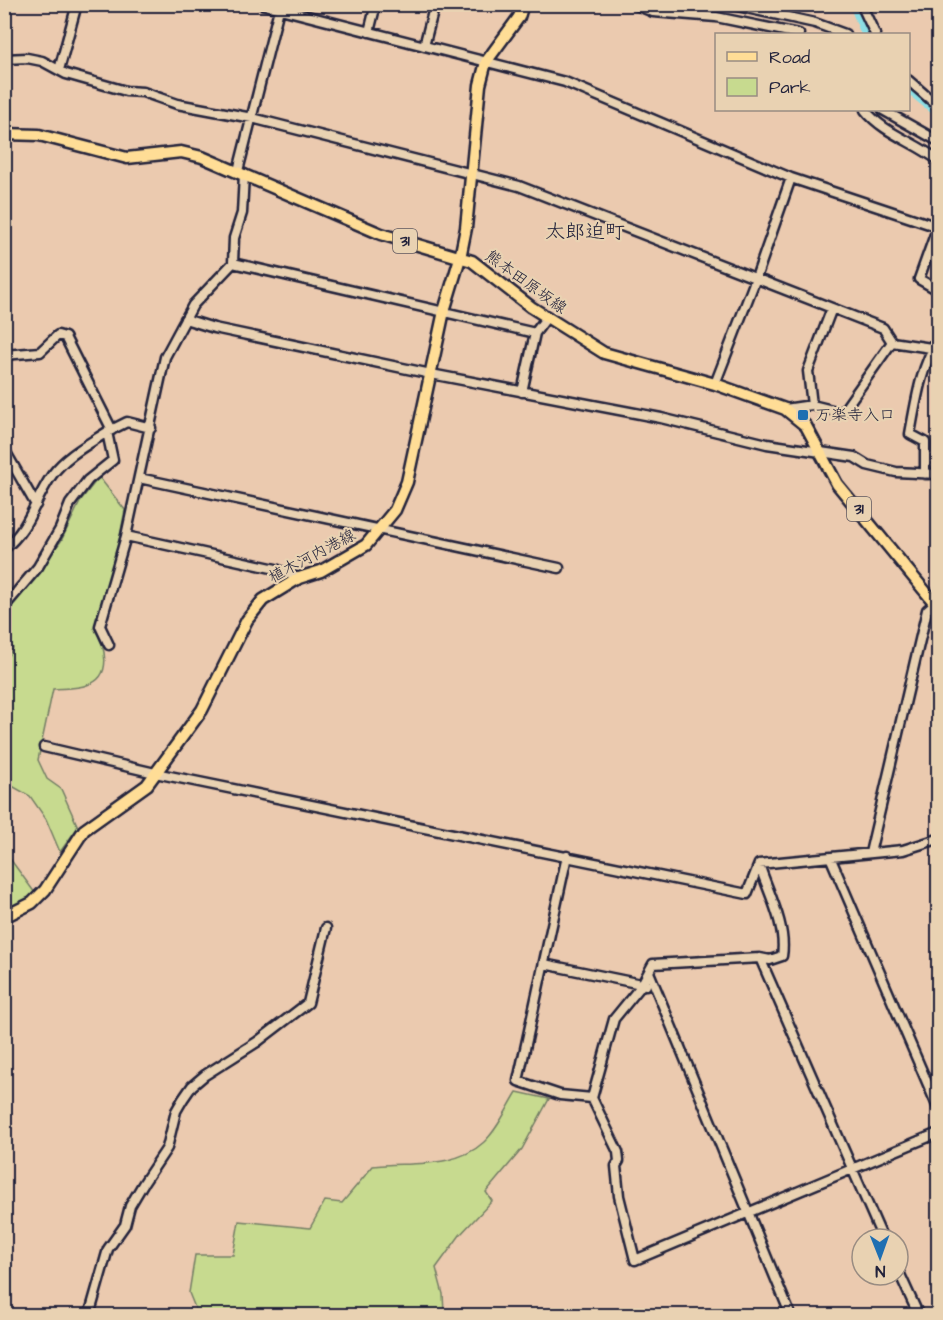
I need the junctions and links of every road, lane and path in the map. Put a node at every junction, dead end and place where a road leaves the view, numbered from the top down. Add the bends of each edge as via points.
1 (77, 4) edge
2 (261, 4) edge
3 (376, 4) edge
4 (435, 4) edge
5 (523, 4) edge
6 (634, 4) edge
7 (728, 4) edge
8 (861, 4) edge
9 (279, 7) edge
10 (369, 32) junction
11 (794, 33) edge
12 (842, 33) edge
13 (874, 33) edge
14 (424, 46) junction
15 (4, 59) edge
16 (486, 62) junction
17 (59, 70) junction
18 (910, 81) edge
19 (939, 106) edge
20 (866, 111) edge
21 (884, 111) edge
22 (252, 118) junction
23 (4, 134) edge
24 (939, 141) edge
25 (939, 160) edge
26 (241, 172) junction
27 (471, 174) junction
28 (790, 178) junction
29 (938, 227) edge
30 (460, 258) junction
31 (233, 262) junction
32 (756, 278) junction
33 (939, 290) edge
34 (832, 308) junction
35 (444, 311) junction
36 (547, 317) junction
37 (185, 319) junction
38 (535, 333) junction
39 (939, 340) edge
40 (892, 342) junction
41 (931, 348) junction
42 (4, 356) edge
43 (431, 374) junction
44 (715, 384) junction
45 (522, 392) junction
46 (812, 405) junction
47 (785, 409) junction
48 (151, 428) junction
49 (109, 431) junction
50 (4, 449) edge
51 (818, 451) junction
52 (925, 474) junction
53 (939, 474) edge
54 (139, 478) junction
55 (36, 506) junction
56 (380, 530) junction
57 (126, 536) junction
58 (4, 549) edge
59 (559, 568) dead end
60 (299, 578) junction
61 (937, 605) edge
62 (4, 607) edge
63 (109, 645) dead end
64 (44, 747) dead end
65 (155, 773) junction
66 (939, 839) edge
67 (870, 853) junction
68 (567, 856) junction
69 (831, 859) junction
70 (759, 864) junction
71 (4, 917) edge
72 (326, 928) dead end
73 (760, 958) junction
74 (543, 964) junction
75 (649, 972) junction
76 (652, 985) junction
77 (641, 986) junction
78 (592, 1098) junction
79 (939, 1108) edge
80 (939, 1133) edge
81 (851, 1170) junction
82 (748, 1212) junction
83 (878, 1227) edge
84 (906, 1287) edge
85 (89, 1316) edge
86 (791, 1316) edge
87 (920, 1316) edge

1 - 17 street
2 - 9 street
3 - 10 street
4 - 14 street
5 - 16 main road, 植木河内港線 via 519,17
6 - 11 street via 653,12 716,17
7 - 12 street via 815,22
8 - 13 street
9 - 10 street
9 - 22 street
10 - 14 street
14 - 16 street
15 - 17 street via 27,58
16 - 27 main road, 植木河内港線
16 - 28 street via 566,82
17 - 22 street via 177,104
18 - 19 street
20 - 25 street via 876,122
21 - 24 street
22 - 26 street
22 - 27 street
23 - 26 main road, 熊本田原坂線 / 31 via 39,135 127,159 182,152
26 - 30 main road, 熊本田原坂線 / 31 via 381,234
26 - 31 street via 242,213 234,238
27 - 30 main road, 植木河内港線
27 - 32 street via 519,186
28 - 29 street
28 - 32 street
29 - 33 street via 919,279
30 - 35 main road, 植木河内港線
30 - 36 main road, 熊本田原坂線 / 31 via 481,266
31 - 35 street
31 - 37 street
32 - 34 street
32 - 44 street
34 - 40 street via 883,328
34 - 46 street via 808,371
35 - 38 street
35 - 43 main road, 植木河内港線
36 - 38 street
36 - 44 main road, 熊本田原坂線 / 31 via 604,353
37 - 43 street
37 - 48 street via 165,357
38 - 45 street
39 - 41 street
40 - 41 street
40 - 46 street via 844,411
41 - 52 street via 910,434 926,442
42 - 49 street via 40,352 58,334 65,337
43 - 45 street
43 - 56 main road, 植木河内港線 via 402,497
44 - 47 main road, 熊本田原坂線 / 31
45 - 51 street via 661,418 767,444
46 - 47 street
47 - 51 main road, 熊本田原坂線 / 31 via 806,426
48 - 49 street via 127,422
48 - 54 street
49 - 55 street via 69,456 53,474
49 - 62 street via 113,460 88,480 70,504 38,567
50 - 55 street
51 - 52 street via 896,472
51 - 61 main road, 熊本田原坂線 / 31 via 837,484
52 - 53 street
54 - 56 street
54 - 57 street
55 - 58 street via 23,531
56 - 59 street
56 - 60 main road, 植木河内港線 via 366,545 321,571
57 - 60 street via 276,569
57 - 63 street via 100,626
60 - 65 main road, 植木河内港線 via 262,600 247,620 202,710
61 - 67 street via 927,610
64 - 65 street
65 - 68 street
65 - 71 main road, 植木河内港線 via 130,800 84,830 56,875 32,903
66 - 67 street via 903,850
67 - 69 street
68 - 70 street via 747,894
68 - 74 street
69 - 70 street
69 - 79 street
70 - 73 street via 784,946 782,956
72 - 85 street via 308,1004 206,1075 183,1099 167,1148 108,1249
73 - 75 street via 653,964
73 - 81 street
74 - 77 street
74 - 78 street via 518,1081 560,1095
75 - 76 street
75 - 77 street
76 - 77 street
76 - 82 street
77 - 78 street via 614,1019
78 - 82 street via 618,1152 619,1196 635,1260
80 - 81 street
81 - 82 street
81 - 83 street
82 - 86 street
84 - 87 street

